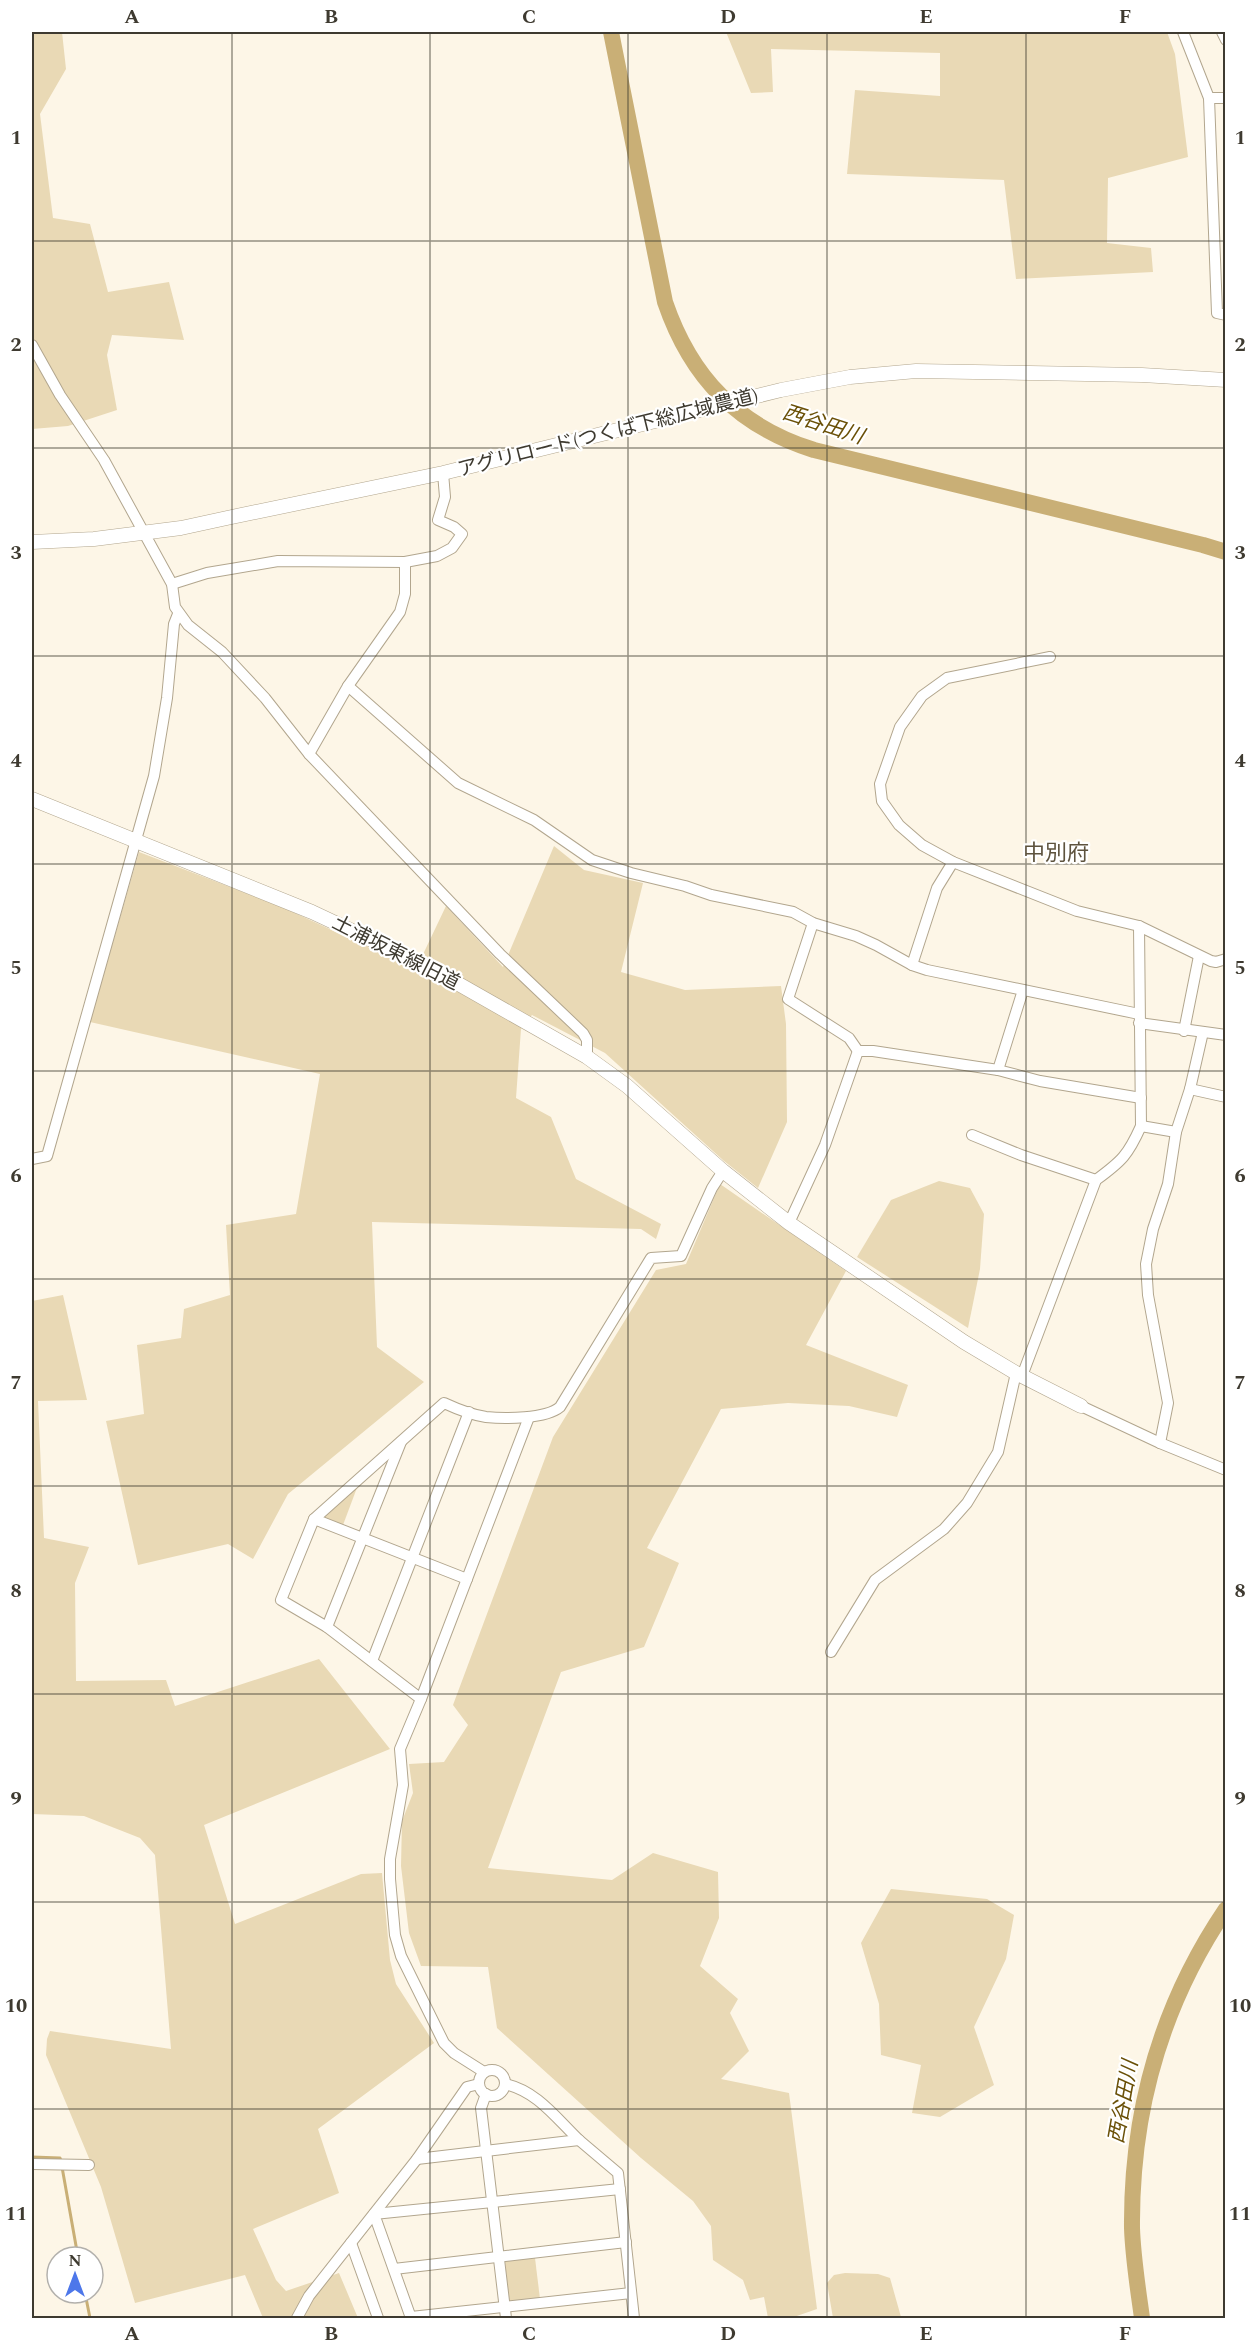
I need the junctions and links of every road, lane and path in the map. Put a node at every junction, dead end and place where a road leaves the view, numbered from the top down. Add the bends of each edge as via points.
1 (1183, 32) edge
2 (1222, 32) edge
3 (1226, 40) edge
4 (1209, 98) junction
5 (1226, 98) edge
6 (1226, 315) edge
7 (32, 345) edge
8 (1226, 380) edge
9 (443, 473) junction
10 (144, 533) junction
11 (32, 542) edge
12 (405, 562) junction
13 (172, 584) junction
14 (178, 614) junction
15 (1050, 657) dead end
16 (348, 686) junction
17 (309, 754) junction
18 (32, 799) edge
19 (135, 841) junction
20 (953, 862) junction
21 (813, 923) junction
22 (1139, 926) junction
23 (1199, 956) junction
24 (1226, 959) edge
25 (912, 964) junction
26 (1023, 990) junction
27 (1139, 1019) junction
28 (1184, 1031) junction
29 (1203, 1032) junction
30 (1226, 1035) edge
31 (858, 1051) junction
32 (587, 1058) junction
33 (998, 1070) junction
34 (1190, 1089) junction
35 (1226, 1097) edge
36 (1141, 1098) junction
37 (1141, 1125) junction
38 (1176, 1132) junction
39 (972, 1135) dead end
40 (32, 1159) edge
41 (723, 1171) junction
42 (1096, 1180) junction
43 (789, 1223) junction
44 (1019, 1374) junction
45 (1081, 1406) joint
46 (469, 1412) junction
47 (529, 1417) junction
48 (402, 1439) junction
49 (1160, 1443) junction
50 (1226, 1470) edge
51 (314, 1519) junction
52 (364, 1539) junction
53 (413, 1558) junction
54 (467, 1579) junction
55 (327, 1627) junction
56 (831, 1652) dead end
57 (372, 1661) junction
58 (421, 1699) junction
59 (484, 2072) junction
60 (479, 2084) junction
61 (505, 2084) junction
62 (486, 2094) junction
63 (579, 2140) junction
64 (486, 2151) junction
65 (417, 2159) junction
66 (32, 2164) edge
67 (89, 2165) dead end
68 (620, 2189) junction
69 (492, 2202) junction
70 (374, 2214) junction
71 (626, 2242) junction
72 (351, 2243) junction
73 (498, 2257) junction
74 (394, 2269) junction
75 (631, 2293) junction
76 (504, 2307) junction
77 (411, 2318) edge
78 (297, 2319) edge
79 (378, 2319) edge
80 (506, 2319) edge
81 (634, 2319) edge

1 - 4 street
2 - 3 street
4 - 5 street
4 - 6 street via 1217,313
7 - 10 street
8 - 9 street, アグリロード(つくば下総広域農道) via 916,371 850,377
9 - 10 street, アグリロード(つくば下総広域農道)
9 - 12 street via 445,497 438,520 462,534 452,548 437,556
10 - 11 street, アグリロード(つくば下総広域農道)
10 - 13 street
12 - 13 street via 278,561 207,573
12 - 16 street via 405,594 400,612
13 - 14 street
14 - 17 street via 258,690
14 - 19 street via 154,776
15 - 20 street via 947,678 922,696 900,727 880,784 882,801 915,838
16 - 17 street
16 - 21 street via 458,783 534,820 592,860 711,895 793,912
17 - 32 street via 500,954 583,1033
18 - 19 street, 土浦坂東線旧道
19 - 32 street, 土浦坂東線旧道 via 312,912 427,966
19 - 40 street via 47,1156
20 - 22 street via 1077,911
20 - 25 street via 937,888
21 - 25 street via 856,936
21 - 31 street via 788,999 849,1038
22 - 23 street
22 - 27 street
23 - 24 street via 1216,962
23 - 28 street
25 - 26 street
26 - 27 street
26 - 33 street
27 - 28 street
27 - 36 street
28 - 29 street
29 - 30 street
29 - 34 street
31 - 33 street
31 - 43 street via 825,1145
32 - 41 street, 土浦坂東線旧道 via 643,1099
33 - 36 street via 1040,1082
34 - 35 street
34 - 38 street
36 - 37 street
37 - 38 street
37 - 42 street via 1122,1161
38 - 49 street via 1168,1184 1146,1264 1168,1403
39 - 42 street
41 - 43 street, 土浦坂東線旧道
41 - 47 street via 681,1256 651,1258 560,1407 555,1412
42 - 44 street
43 - 44 street, 土浦坂東線旧道 via 935,1323
44 - 45 street, 土浦坂東線旧道
44 - 56 street via 998,1452 967,1503 944,1529 875,1580
45 - 49 street
46 - 47 street via 484,1417
46 - 48 street via 444,1403
46 - 53 street
47 - 54 street
48 - 51 street
48 - 52 street
49 - 50 street
51 - 52 street
51 - 55 street via 281,1600
52 - 53 street
52 - 55 street
53 - 54 street
53 - 57 street
54 - 58 street
55 - 57 street
57 - 58 street
58 - 59 street via 400,1749 403,1785 390,1858 395,1935 400,1956 444,2043 454,2054
59 - 60 street
59 - 61 street via 496,2070 503,2075
60 - 62 street
60 - 65 street via 467,2087
61 - 62 street via 498,2094
61 - 63 street via 532,2094
62 - 64 street via 480,2108
63 - 64 street
63 - 68 street via 618,2174
64 - 65 street
64 - 69 street
65 - 70 street
66 - 67 street
68 - 69 street
68 - 71 street
69 - 70 street
69 - 73 street
70 - 72 street
70 - 74 street
71 - 73 street
71 - 75 street
72 - 78 street via 309,2296
72 - 79 street
73 - 74 street
73 - 76 street
74 - 77 street
75 - 76 street
75 - 81 street
76 - 77 street
76 - 80 street

